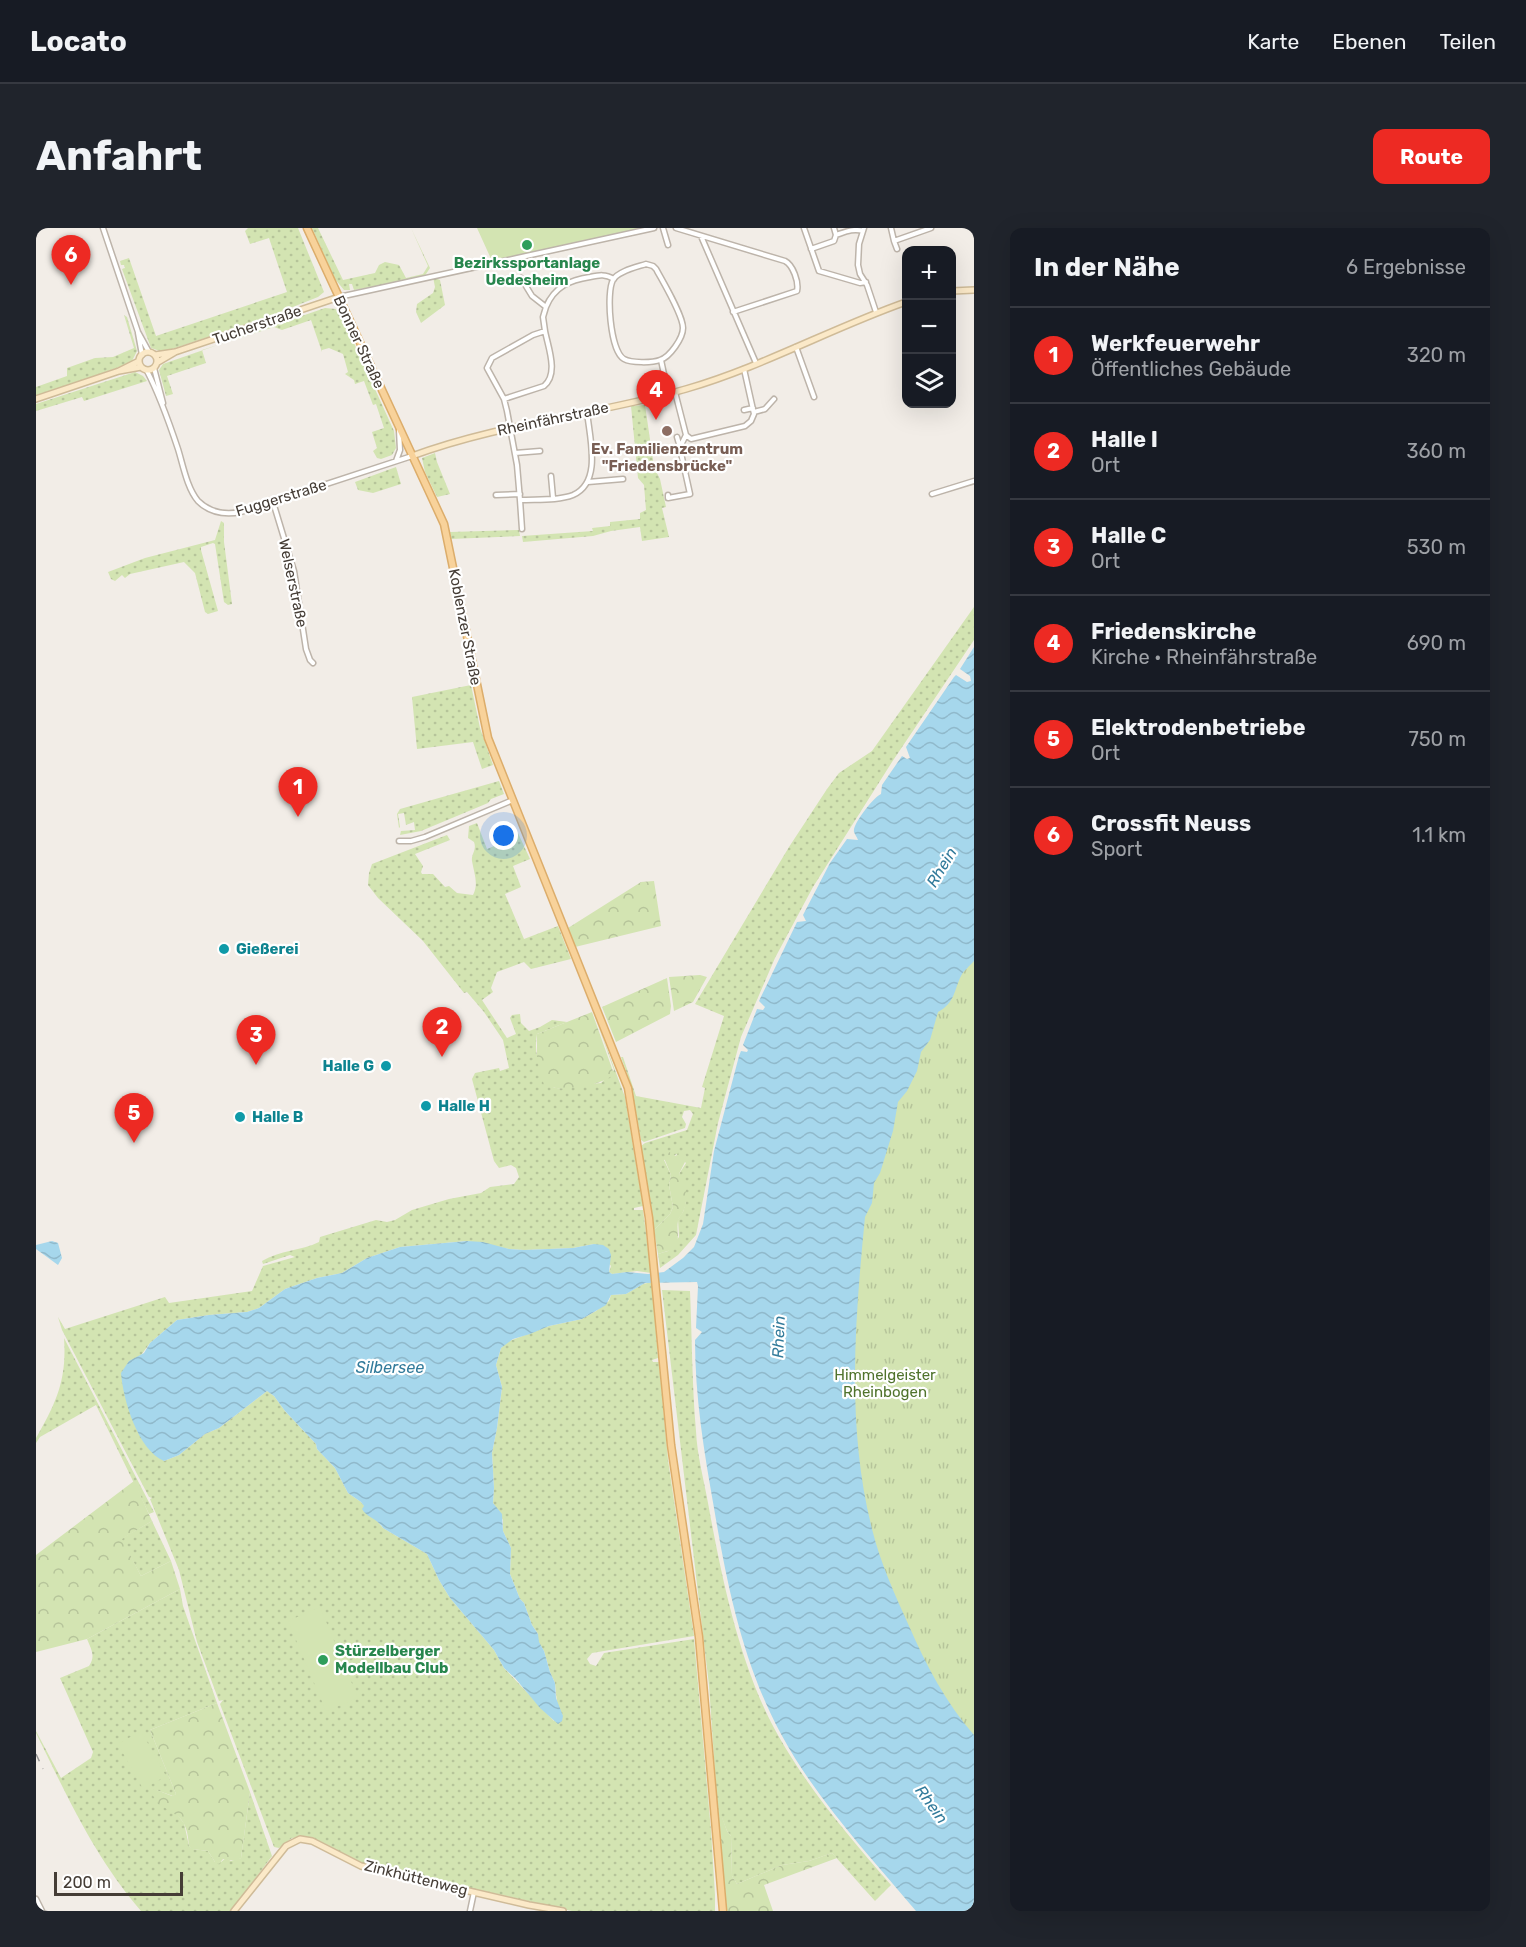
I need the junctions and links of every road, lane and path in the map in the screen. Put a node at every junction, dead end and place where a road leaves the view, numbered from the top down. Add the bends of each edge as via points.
1 (103, 228) edge
2 (307, 228) edge
3 (654, 228) edge
4 (663, 228) edge
5 (676, 228) edge
6 (804, 228) edge
7 (834, 228) edge
8 (891, 228) edge
9 (932, 228) edge
10 (863, 229) edge
11 (700, 235) junction
12 (836, 235) junction
13 (894, 241) junction
14 (669, 244) dead end
15 (811, 249) junction
16 (897, 249) dead end
17 (521, 278) dead end
18 (614, 279) junction
19 (866, 282) junction
20 (974, 290) edge
21 (956, 291) edge
22 (339, 297) junction
23 (902, 303) edge
24 (546, 307) junction
25 (734, 312) junction
26 (876, 312) junction
27 (545, 331) junction
28 (138, 332) junction
29 (796, 346) junction
30 (175, 352) junction
31 (152, 354) junction
32 (142, 355) junction
33 (661, 360) junction
34 (158, 362) junction
35 (756, 363) junction
36 (140, 364) junction
37 (154, 368) junction
38 (744, 369) junction
39 (147, 371) junction
40 (672, 393) junction
41 (814, 397) dead end
42 (36, 399) edge
43 (504, 399) junction
44 (774, 399) dead end
45 (163, 404) junction
46 (744, 410) dead end
47 (753, 410) junction
48 (587, 411) junction
49 (398, 426) junction
50 (510, 428) junction
51 (686, 435) junction
52 (677, 437) dead end
53 (678, 444) junction
54 (540, 451) dead end
55 (515, 453) junction
56 (412, 456) junction
57 (396, 461) junction
58 (551, 476) dead end
59 (623, 479) dead end
60 (588, 482) junction
61 (974, 482) edge
62 (520, 494) junction
63 (932, 494) dead end
64 (496, 495) dead end
65 (668, 495) dead end
66 (553, 498) junction
67 (520, 500) junction
68 (273, 502) junction
69 (522, 529) dead end
70 (313, 663) dead end
71 (513, 800) junction
72 (399, 841) dead end
73 (474, 1892) junction
74 (36, 1899) edge
75 (42, 1911) edge
76 (234, 1911) edge
77 (470, 1911) edge
78 (563, 1911) edge
79 (722, 1911) edge

1 - 28 street
2 - 22 main road, Bonner Straße
3 - 22 street
4 - 14 street
5 - 11 street
6 - 15 street
7 - 12 street
8 - 13 street
9 - 13 street
10 - 12 street
10 - 19 street via 857,260
11 - 25 street
11 - 25 street via 785,261 792,267 797,291
12 - 15 street via 834,241
13 - 16 street
15 - 19 street via 819,271
17 - 24 street via 532,296
18 - 24 street via 604,275 566,283 552,295
18 - 33 street via 612,332 616,350 629,361
18 - 33 street via 646,264 656,268 683,326 680,338
19 - 26 street
20 - 21 street
22 - 30 street, Tucherstraße
22 - 49 main road, Bonner Straße
23 - 26 street, Rheinfährstraße
24 - 27 street
25 - 35 street
26 - 29 street, Rheinfährstraße
27 - 43 street via 552,374 548,382
27 - 43 street via 489,361 488,372
28 - 31 street
28 - 32 street
29 - 35 street, Rheinfährstraße
29 - 41 street
30 - 31 street, Tucherstraße
30 - 34 street, Tucherstraße
31 - 32 street
31 - 34 street
32 - 36 street
33 - 40 street
34 - 37 street
35 - 38 street, Rheinfährstraße
36 - 39 street
36 - 42 street
37 - 39 street
37 - 45 street, Fuggerstraße
38 - 40 street, Rheinfährstraße
38 - 47 street
39 - 45 street, Fuggerstraße
40 - 48 street, Rheinfährstraße
40 - 51 street
43 - 50 street
44 - 47 street via 765,409
45 - 68 street, Fuggerstraße via 190,487 204,506 232,514
46 - 47 street
47 - 51 street via 751,421 745,426 691,439
48 - 50 street, Rheinfährstraße
48 - 60 street via 592,464
49 - 56 main road, Bonner Straße
49 - 57 street via 400,450
50 - 55 street
50 - 56 street, Rheinfährstraße via 459,439
51 - 53 street
52 - 53 street
53 - 65 street via 690,494
54 - 55 street
55 - 62 street
56 - 57 street, Fuggerstraße
56 - 71 main road, Koblenzer Straße via 444,524 485,729
57 - 68 street, Fuggerstraße
58 - 66 street
59 - 60 street
60 - 66 street via 573,495
61 - 63 street
62 - 64 street
62 - 67 street
66 - 67 street
67 - 69 street
68 - 70 street, Welserstraße via 294,571 306,649
71 - 72 street via 425,837
71 - 79 main road, Koblenzer Straße via 630,1095 645,1183 671,1445 702,1662
73 - 76 street, Zinkhüttenweg via 361,1866 312,1841 300,1839 286,1846
73 - 77 street
73 - 78 street, Zinkhüttenweg
74 - 75 street

